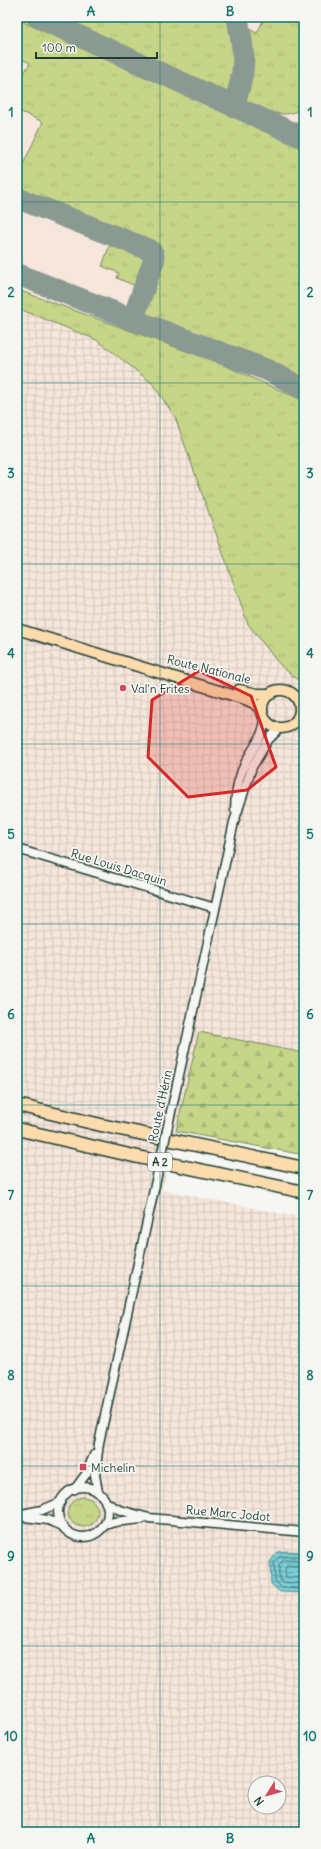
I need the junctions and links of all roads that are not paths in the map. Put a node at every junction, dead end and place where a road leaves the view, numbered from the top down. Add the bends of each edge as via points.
1 (17, 628) edge
2 (142, 666) junction
3 (271, 694) junction
4 (302, 705) edge
5 (264, 715) junction
6 (299, 722) edge
7 (280, 728) junction
8 (234, 822) junction
9 (17, 849) edge
10 (215, 908) junction
11 (17, 1097) edge
12 (17, 1105) edge
13 (100, 1125) junction
14 (17, 1129) edge
15 (304, 1168) edge
16 (304, 1192) edge
17 (99, 1443) junction
18 (75, 1489) junction
19 (98, 1492) junction
20 (61, 1502) junction
21 (106, 1503) junction
22 (17, 1516) edge
23 (149, 1518) junction
24 (63, 1526) junction
25 (103, 1526) junction
26 (304, 1532) edge

1 - 2 main road, Route Nationale
2 - 3 main road, Route Nationale via 249,693
2 - 5 main road, Route Nationale via 245,699 254,703
3 - 4 main road via 286,691
3 - 5 main road via 264,701
4 - 6 main road
5 - 7 main road via 272,726
5 - 8 street, Route d'Hérin via 263,732 237,784
6 - 7 main road
7 - 8 street, Route d'Hérin via 268,740 252,767
8 - 10 street, Route d'Hérin
9 - 10 street, Rue Louis Dacquin
10 - 17 street, Route d'Hérin, bridge
11 - 13 highway
12 - 13 highway, A 2
13 - 15 highway, A 2
14 - 16 highway, A 2
17 - 18 street, Route d'Hérin via 89,1469
17 - 19 street, Route d'Hérin via 95,1475
18 - 19 street via 85,1487
18 - 20 street
19 - 21 street
20 - 22 street
20 - 24 street via 59,1512
21 - 23 street, Rue Marc Jodot
21 - 25 street via 108,1513
22 - 24 street via 48,1520
23 - 25 street, Rue Marc Jodot via 119,1521
23 - 26 street, Rue Marc Jodot
24 - 25 street via 73,1534 84,1536 94,1534

